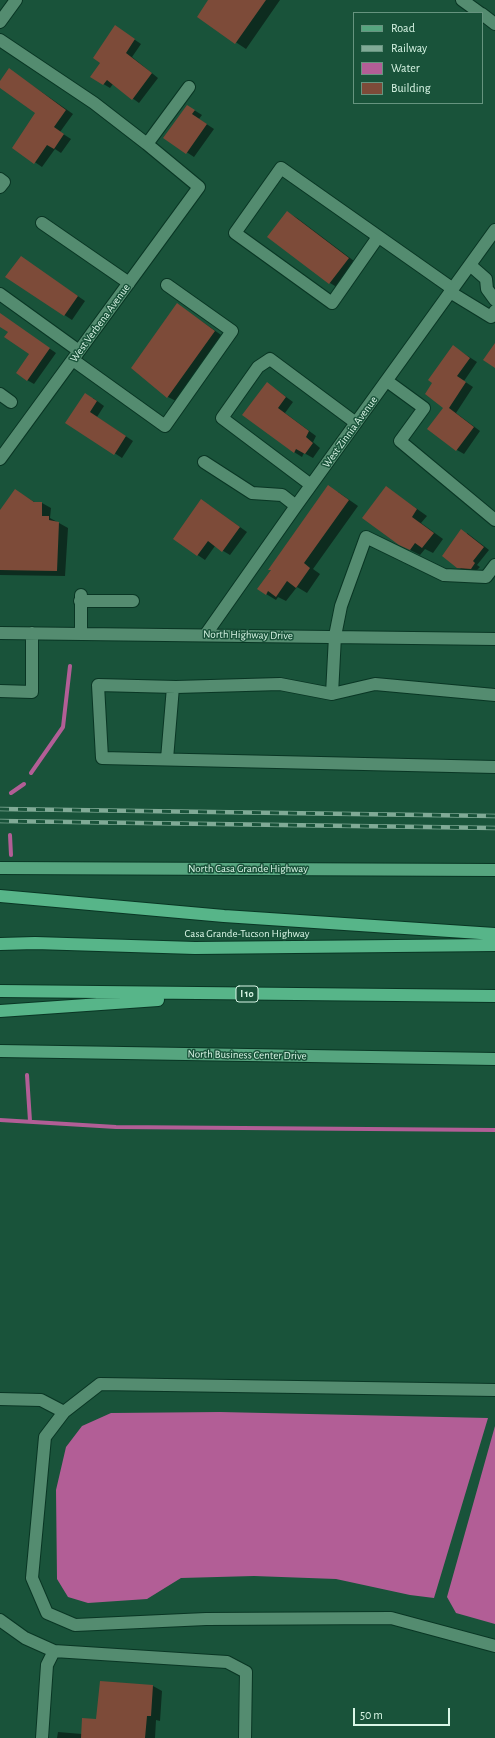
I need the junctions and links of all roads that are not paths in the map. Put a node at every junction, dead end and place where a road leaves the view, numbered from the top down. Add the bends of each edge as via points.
1 (16, 0) edge
2 (462, 0) edge
3 (478, 12) edge
4 (483, 15) edge
5 (0, 22) edge
6 (495, 24) edge
7 (0, 40) edge
8 (189, 87) dead end
9 (147, 144) junction
10 (0, 179) edge
11 (0, 187) edge
12 (42, 223) dead end
13 (495, 230) edge
14 (378, 237) junction
15 (470, 265) junction
16 (129, 283) junction
17 (167, 285) dead end
18 (451, 291) junction
19 (0, 294) edge
20 (495, 300) edge
21 (495, 311) edge
22 (76, 356) junction
23 (387, 381) junction
24 (0, 394) edge
25 (11, 402) dead end
26 (356, 423) junction
27 (0, 459) edge
28 (204, 462) dead end
29 (311, 485) junction
30 (296, 506) junction
31 (495, 520) edge
32 (495, 565) edge
33 (133, 601) dead end
34 (0, 633) edge
35 (32, 634) junction
36 (81, 634) junction
37 (206, 634) junction
38 (335, 636) junction
39 (495, 639) edge
40 (173, 687) junction
41 (0, 690) edge
42 (332, 694) junction
43 (495, 695) edge
44 (167, 760) junction
45 (495, 767) edge
46 (0, 868) edge
47 (495, 870) edge
48 (0, 896) edge
49 (495, 934) edge
50 (0, 944) edge
51 (495, 945) edge
52 (0, 992) edge
53 (249, 994) junction
54 (495, 996) edge
55 (0, 1011) edge
56 (0, 1051) edge
57 (495, 1059) edge
58 (495, 1390) edge
59 (0, 1400) edge
60 (64, 1412) junction
61 (0, 1620) edge
62 (495, 1646) edge
63 (54, 1651) junction
64 (42, 1738) edge
65 (245, 1738) edge

1 - 5 street
2 - 3 street
4 - 6 street
7 - 9 street via 94,103
8 - 9 street
9 - 16 street, West Verbena Avenue via 199,187
10 - 11 street via 4,182
12 - 16 street
13 - 15 street, West Zinnia Avenue
14 - 14 street via 281,168 234,233 332,303
14 - 18 street
15 - 18 street, West Zinnia Avenue
15 - 20 street via 486,279 487,289
16 - 22 street, West Verbena Avenue
17 - 22 street via 232,331 165,426
18 - 21 street via 491,317
18 - 23 street, West Zinnia Avenue
19 - 22 street
22 - 27 street, West Verbena Avenue
23 - 26 street, West Zinnia Avenue
23 - 31 street via 424,408 400,440
24 - 25 street
26 - 29 street, West Zinnia Avenue
26 - 29 street via 270,359 258,367 222,418
28 - 30 street via 252,494 282,496
29 - 30 street, West Zinnia Avenue
30 - 37 street, West Zinnia Avenue
32 - 38 street via 486,577 444,575 366,537 341,606
33 - 36 street via 81,598
34 - 35 street, North Highway Drive
35 - 36 street, North Highway Drive
35 - 41 street via 32,692
36 - 37 street, North Highway Drive
37 - 38 street, North Highway Drive
38 - 39 street, North Highway Drive
38 - 42 street
40 - 42 street via 280,684
40 - 44 street
40 - 44 street via 98,685 102,758
42 - 43 street via 375,684
44 - 45 street
46 - 47 main road, North Casa Grande Highway
48 - 49 highway via 224,916
50 - 51 highway, Casa Grande-Tucson Highway via 195,948
52 - 53 highway, I 10
53 - 54 highway, I 10
53 - 55 highway
56 - 57 main road, North Business Center Drive
58 - 60 street via 100,1384
59 - 60 street via 41,1400
60 - 62 street via 45,1437 32,1578 48,1613 75,1625 206,1619 391,1618
61 - 63 street via 25,1638
63 - 64 street via 47,1665
63 - 65 street via 227,1662 246,1672

